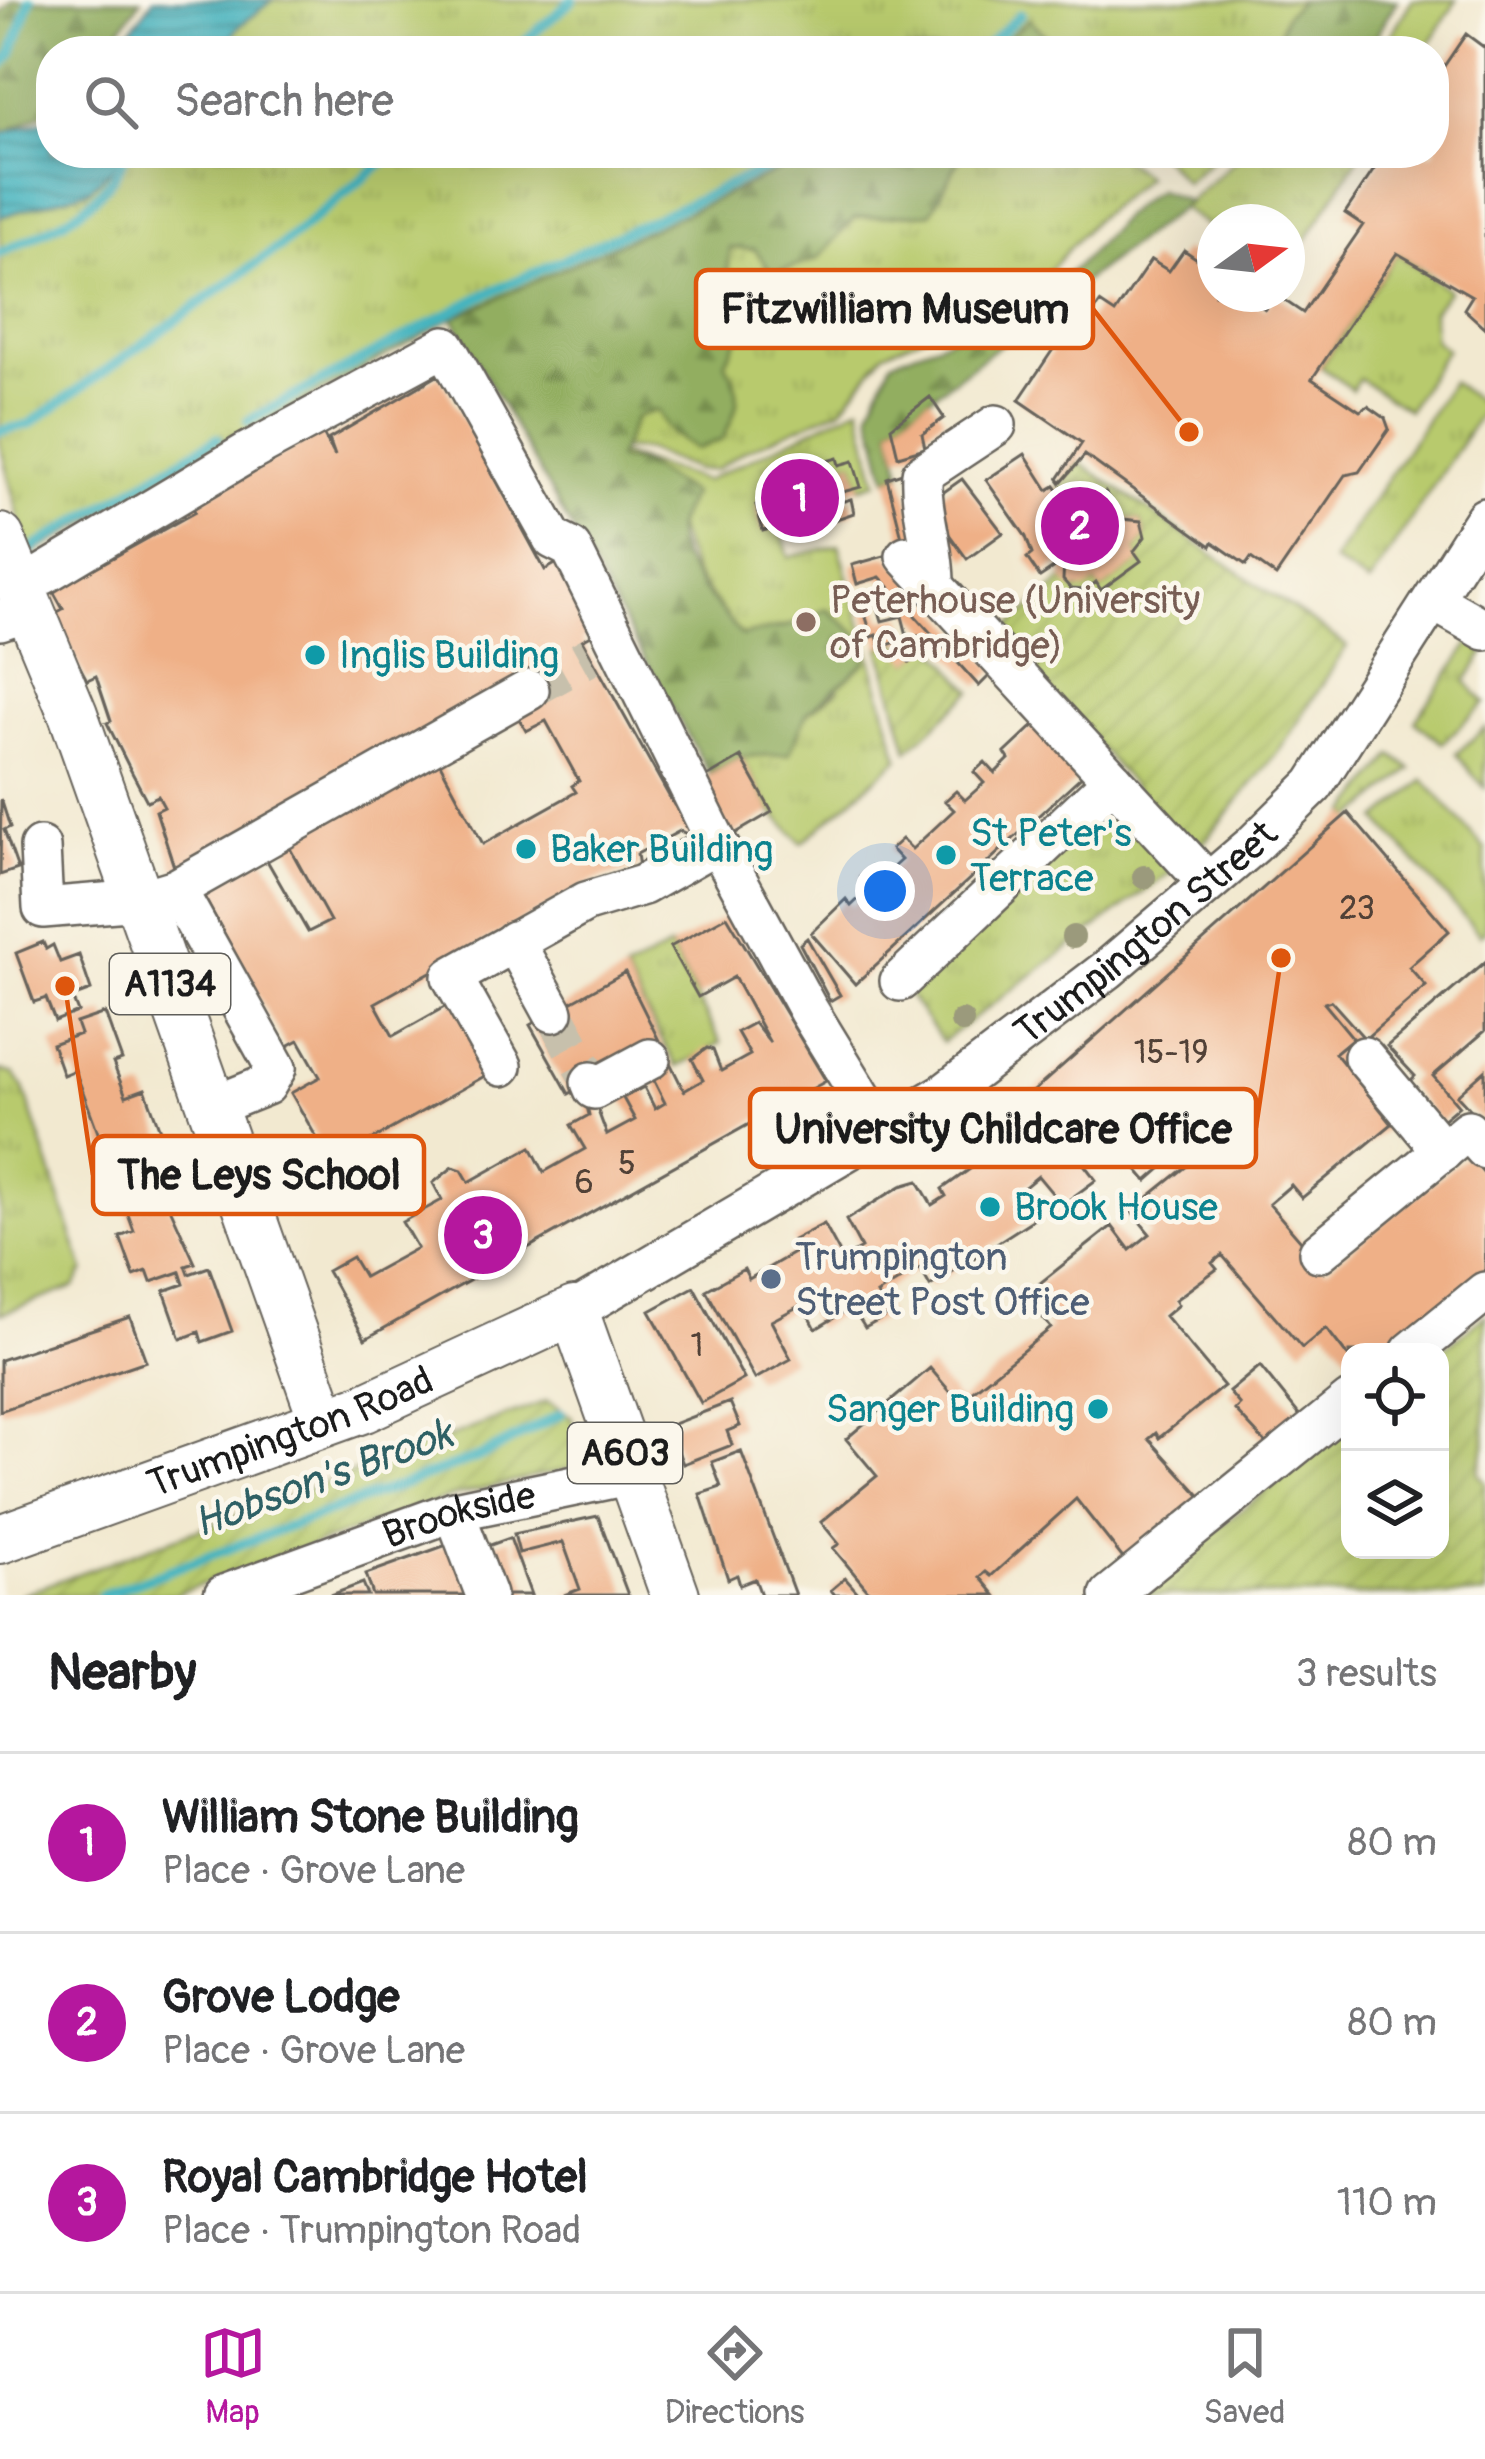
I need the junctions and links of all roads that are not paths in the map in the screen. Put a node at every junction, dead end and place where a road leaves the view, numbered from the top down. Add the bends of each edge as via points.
1 (996, 425) dead end
2 (1485, 518) edge
3 (0, 538) edge
4 (906, 556) dead end
5 (934, 586) junction
6 (24, 601) edge
7 (1434, 601) junction
8 (1485, 630) edge
9 (529, 690) tunnel mouth
10 (1113, 780) junction
11 (717, 844) junction
12 (40, 848) dead end
13 (1207, 882) junction
14 (158, 894) junction
15 (514, 941) junction
16 (900, 981) dead end
17 (553, 1012) tunnel mouth
18 (1364, 1057) dead end
19 (650, 1059) dead end
20 (502, 1066) dead end
21 (591, 1082) dead end
22 (214, 1106) junction
23 (882, 1131) junction
24 (1485, 1149) edge
25 (1443, 1151) junction
26 (1319, 1252) dead end
27 (1485, 1292) edge
28 (574, 1311) junction
29 (1423, 1343) edge
30 (1341, 1408) edge
31 (324, 1422) junction
32 (633, 1474) junction
33 (454, 1511) junction
34 (0, 1539) edge
35 (228, 1595) edge
36 (486, 1595) edge
37 (675, 1595) edge
38 (1110, 1595) edge

1 - 5 street via 922,474
2 - 7 street, Trumpington Street
3 - 6 main road, A1134
4 - 5 street
5 - 10 street
6 - 11 street via 247,453 445,346 553,539 571,548 606,648
6 - 14 main road, A1134
7 - 8 street
7 - 13 street, Trumpington Street via 1314,785
9 - 14 street
10 - 13 street
10 - 16 street
11 - 15 street
11 - 23 street
12 - 14 street via 43,908
13 - 23 street, Trumpington Street via 1004,1050
14 - 22 main road, A1134
14 - 22 street via 276,1068 266,1085
15 - 17 street
15 - 20 street via 452,976
18 - 25 street
19 - 21 street via 595,1089
22 - 31 main road, A1134
23 - 28 street, Trumpington Street
24 - 25 street via 1468,1130
25 - 26 street
27 - 29 street
28 - 31 main road, Trumpington Road
28 - 32 main road, A603
30 - 38 street
31 - 34 main road, Trumpington Road
32 - 33 street, Brookside
32 - 37 main road, A603
33 - 35 street, Brookside
33 - 36 street

